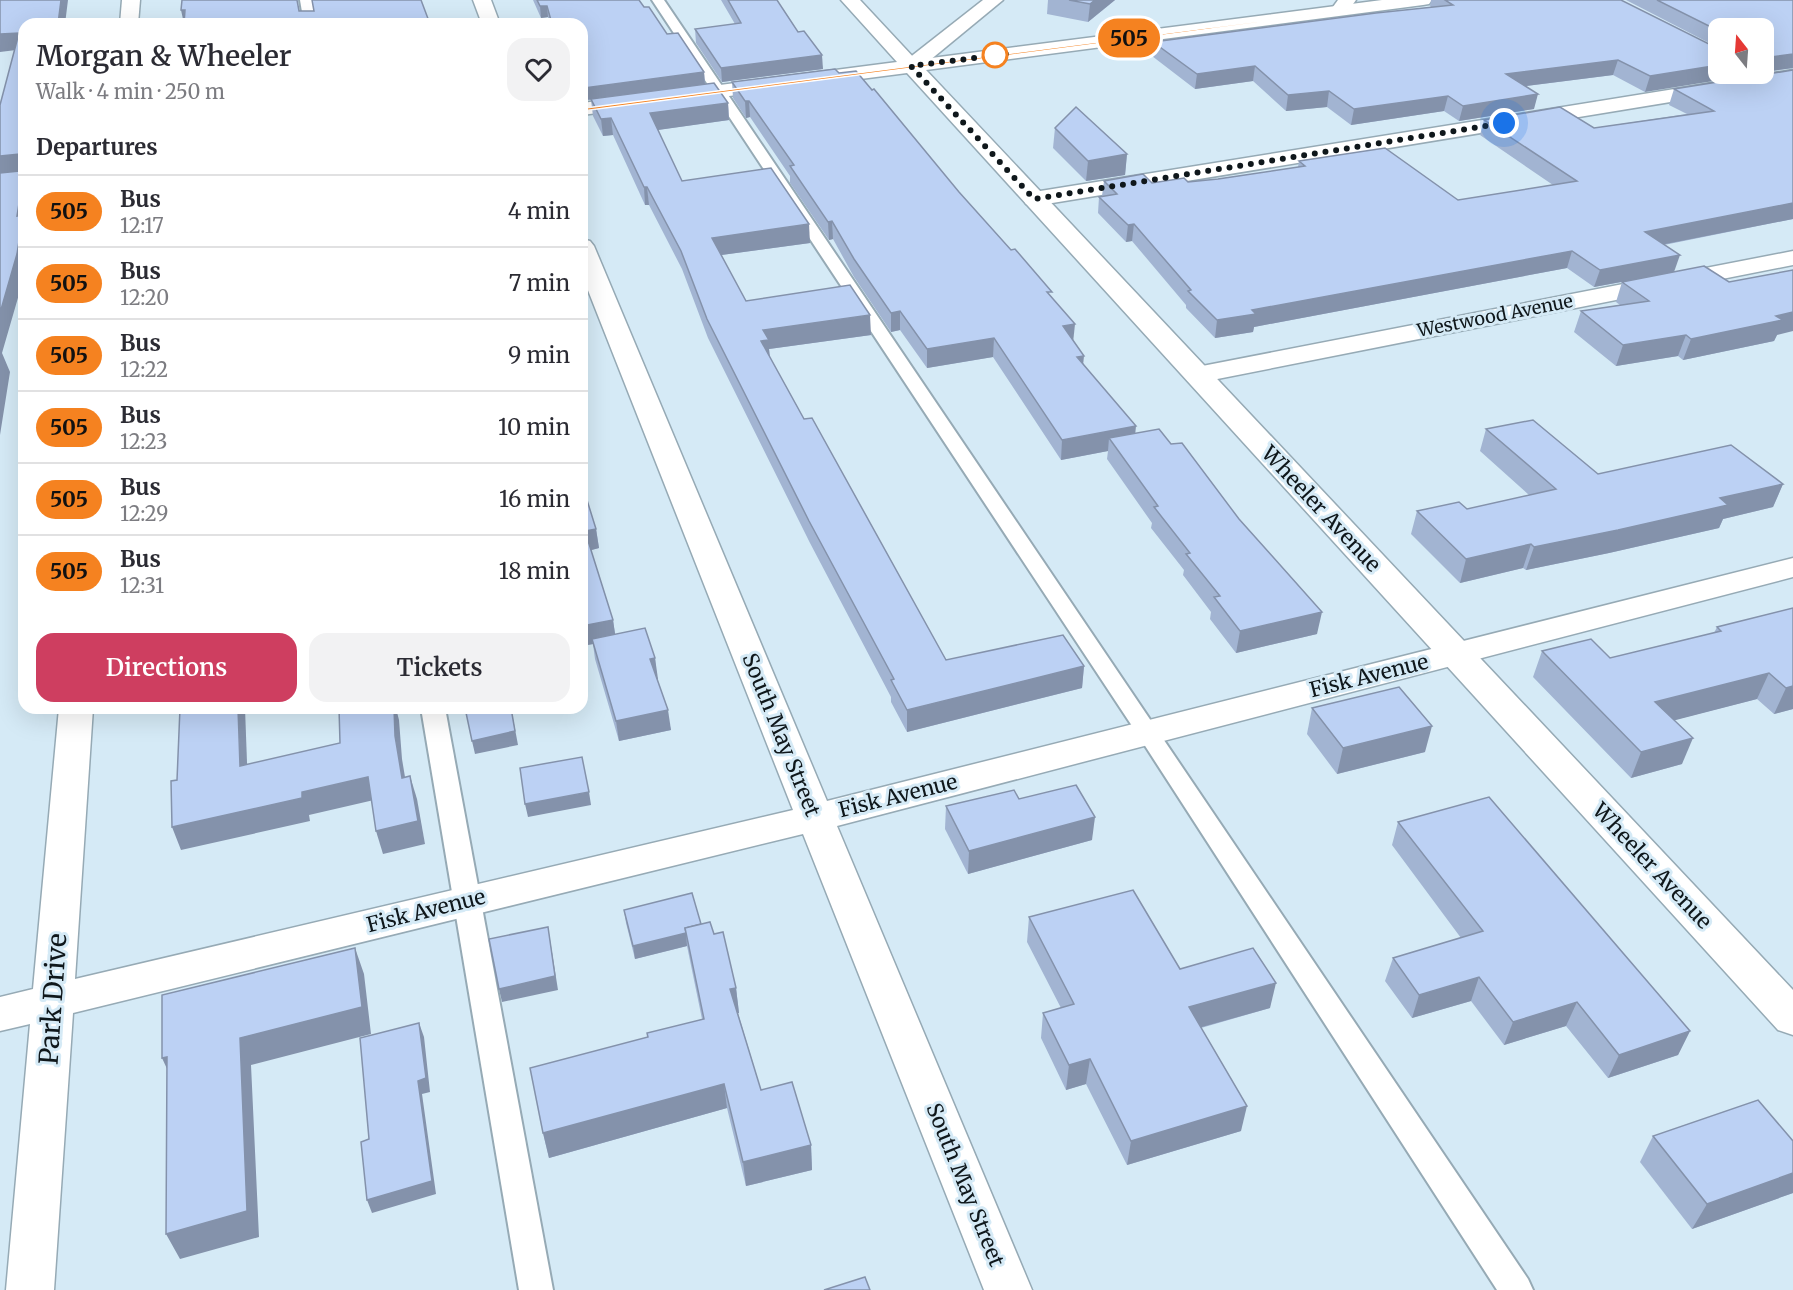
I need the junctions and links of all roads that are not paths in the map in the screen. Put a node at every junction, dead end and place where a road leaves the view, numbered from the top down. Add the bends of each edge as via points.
1 (131, 0) edge
2 (306, 0) edge
3 (482, 0) edge
4 (658, 0) edge
5 (850, 0) edge
6 (994, 0) edge
7 (1424, 0) edge
8 (1343, 5) edge
9 (130, 18) edge
10 (309, 18) edge
11 (490, 18) edge
12 (911, 66) junction
13 (1793, 76) edge
14 (1774, 77) edge
15 (1715, 84) edge
16 (1770, 84) edge
17 (719, 91) junction
18 (1793, 96) edge
19 (588, 108) edge
20 (1034, 199) junction
21 (1793, 258) edge
22 (588, 261) edge
23 (1197, 375) junction
24 (1793, 567) edge
25 (1455, 653) junction
26 (76, 714) edge
27 (434, 714) edge
28 (1148, 732) junction
29 (815, 818) junction
30 (468, 901) junction
31 (53, 1001) junction
32 (0, 1014) edge
33 (1793, 1018) edge
34 (30, 1290) edge
35 (536, 1290) edge
36 (1008, 1290) edge
37 (1516, 1290) edge

1 - 9 street
2 - 10 lane
3 - 11 street
4 - 17 lane
5 - 12 street, Wheeler Avenue
6 - 12 street
7 - 8 street
8 - 12 street
12 - 17 street
12 - 20 street, Wheeler Avenue
13 - 14 street
15 - 20 street
16 - 18 street
17 - 19 street
17 - 28 lane
20 - 23 street, Wheeler Avenue
21 - 23 street, Westwood Avenue
22 - 29 street, South May Street
23 - 25 street, Wheeler Avenue
24 - 25 street, Fisk Avenue
25 - 28 street, Fisk Avenue
25 - 33 street, Wheeler Avenue
26 - 31 street, Park Drive
27 - 30 lane
28 - 29 street, Fisk Avenue
28 - 37 lane
29 - 30 street, Fisk Avenue
29 - 36 street, South May Street
30 - 31 street, Fisk Avenue
30 - 35 lane
31 - 32 street, Fisk Avenue
31 - 34 street, Park Drive

